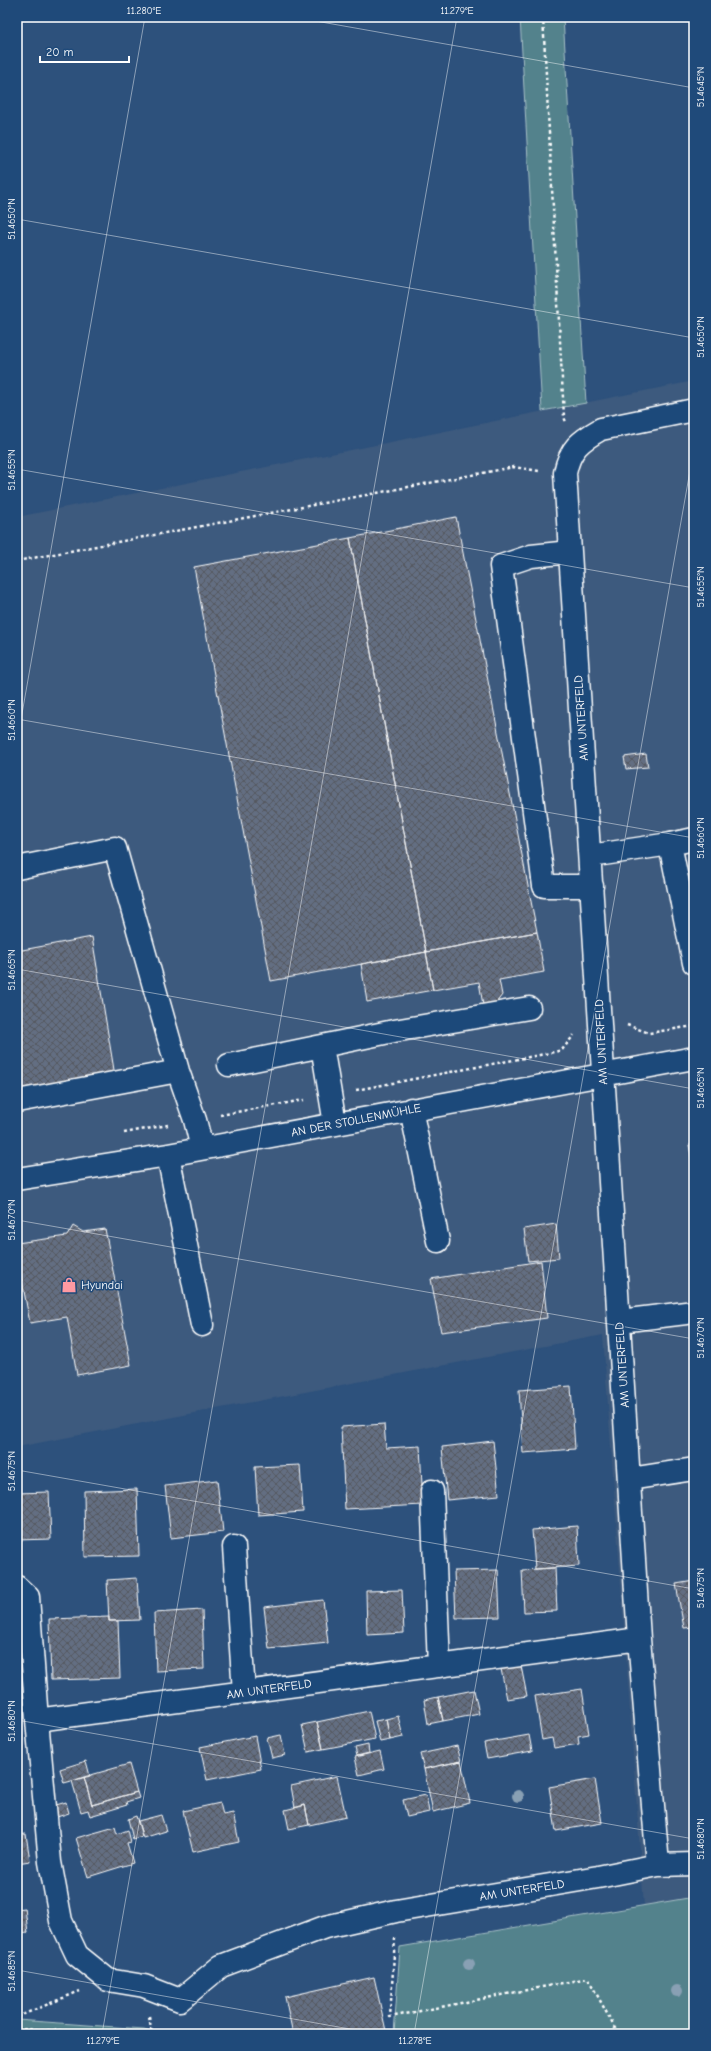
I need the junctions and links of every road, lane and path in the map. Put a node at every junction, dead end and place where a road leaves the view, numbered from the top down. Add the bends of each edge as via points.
1 (543, 17) edge
2 (694, 410) edge
3 (575, 447) junction
4 (565, 473) junction
5 (570, 552) junction
6 (17, 561) edge
7 (694, 839) edge
8 (670, 844) junction
9 (590, 856) junction
10 (17, 868) edge
11 (592, 886) junction
12 (694, 963) edge
13 (529, 1008) dead end
14 (694, 1026) edge
15 (601, 1027) junction
16 (322, 1046) junction
17 (694, 1058) edge
18 (228, 1065) dead end
19 (178, 1071) junction
20 (603, 1075) junction
21 (331, 1095) junction
22 (17, 1101) edge
23 (411, 1109) junction
24 (195, 1120) junction
25 (336, 1124) junction
26 (118, 1134) dead end
27 (202, 1148) junction
28 (168, 1155) junction
29 (17, 1179) edge
30 (438, 1241) dead end
31 (694, 1312) edge
32 (620, 1321) junction
33 (202, 1325) dead end
34 (694, 1469) edge
35 (630, 1479) junction
36 (432, 1491) dead end
37 (234, 1547) dead end
38 (17, 1587) edge
39 (639, 1639) junction
40 (439, 1666) junction
41 (244, 1692) junction
42 (37, 1720) junction
43 (694, 1864) edge
44 (658, 1865) junction
45 (396, 1911) junction
46 (108, 1980) junction
47 (17, 2017) edge
48 (17, 2029) edge
49 (92, 2034) edge
50 (618, 2034) edge

1 - 3 path via 564,417
2 - 3 street via 601,429
3 - 4 street, AM UNTERFELD via 568,458
4 - 5 street, AM UNTERFELD
4 - 6 path via 547,473 514,467
5 - 9 street, AM UNTERFELD
5 - 11 street via 530,556 501,566 544,886
7 - 8 street
8 - 9 street
8 - 12 street
9 - 11 street, AM UNTERFELD
10 - 19 street via 115,848
11 - 15 street, AM UNTERFELD
13 - 16 street
14 - 15 path via 649,1033 624,1024
15 - 20 street, AM UNTERFELD
15 - 21 path via 578,1032 562,1050
16 - 18 street
16 - 21 street
17 - 20 street, AN DER STOLLENMÜHLE
19 - 22 street
19 - 24 street
20 - 23 street, AN DER STOLLENMÜHLE
20 - 32 street, AM UNTERFELD
21 - 24 path
21 - 25 street
23 - 25 street, AN DER STOLLENMÜHLE
23 - 30 street
24 - 26 path
24 - 27 street
25 - 27 street, AN DER STOLLENMÜHLE
27 - 28 street, AN DER STOLLENMÜHLE
28 - 29 street, AN DER STOLLENMÜHLE
28 - 33 street
31 - 32 street
32 - 35 street, AM UNTERFELD
34 - 35 street
35 - 39 street, AM UNTERFELD
36 - 40 street
37 - 41 street
38 - 42 street via 28,1597
39 - 40 street, AM UNTERFELD
39 - 44 street, AM UNTERFELD
40 - 41 street, AM UNTERFELD
41 - 42 street, AM UNTERFELD
42 - 46 street via 50,1862 61,1920 78,1955
43 - 44 street
44 - 45 street, AM UNTERFELD
45 - 46 street, AM UNTERFELD via 325,1926 221,1966 180,2000 144,1986
45 - 50 path via 390,2017 588,1978
46 - 47 path
48 - 49 path

